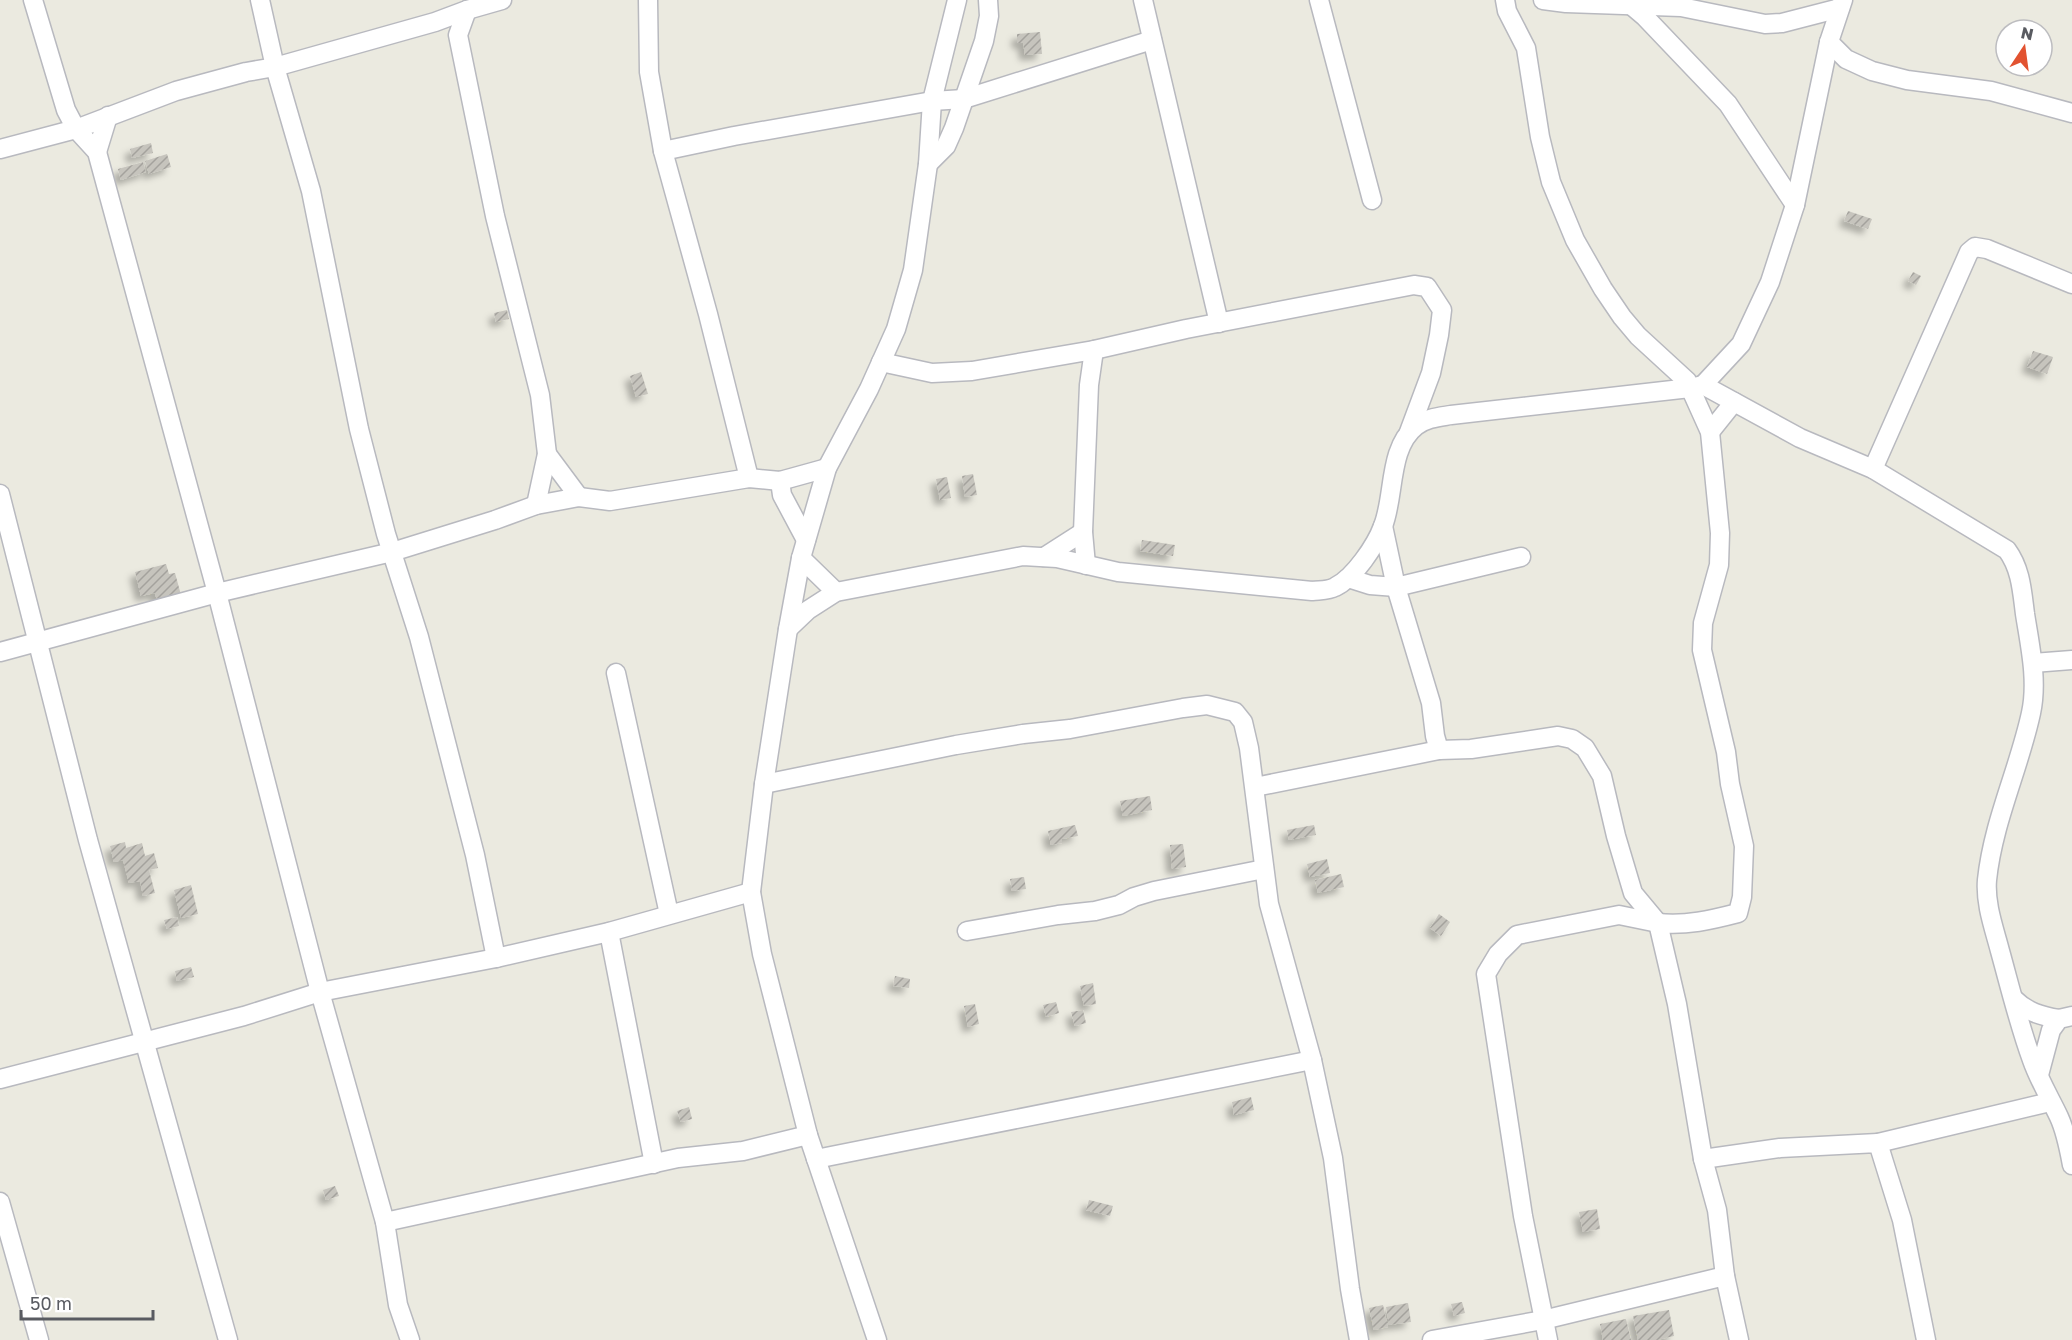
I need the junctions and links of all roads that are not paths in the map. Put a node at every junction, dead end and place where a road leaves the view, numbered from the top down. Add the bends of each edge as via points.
1 (33, 0) edge
2 (260, 0) edge
3 (502, 0) edge
4 (648, 0) edge
5 (957, 0) edge
6 (988, 0) edge
7 (1143, 0) edge
8 (1319, 0) edge
9 (1505, 0) edge
10 (1543, 0) edge
11 (1841, 4) edge
12 (1632, 6) junction
13 (467, 10) junction
14 (435, 22) junction
15 (458, 35) junction
16 (1152, 40) junction
17 (1829, 42) junction
18 (275, 67) junction
19 (964, 99) junction
20 (932, 101) junction
21 (2072, 113) edge
22 (108, 116) junction
23 (76, 129) junction
24 (0, 149) edge
25 (663, 151) junction
26 (97, 152) junction
27 (928, 164) junction
28 (1372, 200) dead end
29 (1795, 205) junction
30 (2072, 284) edge
31 (1219, 322) junction
32 (1094, 350) junction
33 (881, 362) junction
34 (1697, 386) junction
35 (1734, 402) junction
36 (1410, 432) junction
37 (1710, 432) junction
38 (548, 454) junction
39 (827, 468) junction
40 (1873, 469) junction
41 (749, 478) junction
42 (780, 481) junction
43 (0, 494) edge
44 (579, 497) junction
45 (536, 505) junction
46 (1383, 526) junction
47 (1083, 532) junction
48 (804, 549) junction
49 (392, 552) junction
50 (1044, 556) junction
51 (1521, 557) dead end
52 (1086, 565) junction
53 (1348, 578) junction
54 (1396, 587) junction
55 (836, 592) junction
56 (217, 593) junction
57 (788, 629) junction
58 (39, 642) junction
59 (0, 652) edge
60 (2072, 660) edge
61 (2033, 663) junction
62 (616, 674) dead end
63 (1439, 750) junction
64 (764, 784) junction
65 (1255, 787) junction
66 (1264, 869) junction
67 (751, 892) junction
68 (669, 914) junction
69 (1658, 923) junction
70 (967, 931) dead end
71 (609, 932) junction
72 (496, 958) junction
73 (320, 992) junction
74 (2014, 999) junction
75 (2066, 1018) edge
76 (145, 1042) junction
77 (1311, 1060) junction
78 (2039, 1076) junction
79 (0, 1079) edge
80 (2050, 1102) junction
81 (808, 1135) junction
82 (1878, 1143) junction
83 (816, 1159) junction
84 (1703, 1159) junction
85 (654, 1164) junction
86 (2072, 1165) edge
87 (0, 1202) edge
88 (385, 1222) junction
89 (1725, 1276) junction
90 (1543, 1320) junction
91 (39, 1340) edge
92 (228, 1340) edge
93 (410, 1340) edge
94 (877, 1340) edge
95 (1359, 1340) edge
96 (1432, 1340) edge
97 (1548, 1340) edge
98 (1739, 1340) edge
99 (1926, 1340) edge

1 - 23 street via 66,111
2 - 18 street
3 - 13 street
4 - 25 street via 649,72
5 - 20 street
6 - 19 street via 984,41
7 - 16 street
8 - 28 street
9 - 34 street via 1526,48 1551,182 1575,240 1622,317 1638,336
10 - 12 street
11 - 12 street via 1782,23 1765,24 1681,7
11 - 17 street
12 - 29 street via 1728,104
13 - 14 street
13 - 15 street
14 - 15 street
14 - 18 street
15 - 38 street via 495,216 540,395
16 - 19 street
16 - 31 street
17 - 21 street via 1846,59 1872,71 1907,80 1992,91
17 - 29 street
18 - 22 street via 176,91
18 - 49 street via 311,191 359,429
19 - 20 street
19 - 27 street via 946,146
20 - 25 street
20 - 27 street
22 - 23 street
22 - 26 street
23 - 24 street
23 - 26 street
25 - 41 street
26 - 56 street
27 - 33 street via 914,270
29 - 34 street via 1770,282 1741,344
30 - 40 street via 1975,247
31 - 32 street
31 - 36 street via 1414,285 1427,287 1442,310 1431,373
32 - 33 street via 972,371 932,373
32 - 47 street
33 - 39 street
34 - 35 street
34 - 36 street via 1431,418
34 - 37 street
35 - 37 street
35 - 40 street via 1800,438
36 - 46 street via 1395,463
37 - 69 street via 1720,533 1719,565 1703,623 1702,650 1744,846 1743,897 1738,913 1693,923
38 - 44 street
38 - 45 street
39 - 42 street
39 - 48 street
40 - 61 street via 2007,550 2020,577
41 - 42 street
41 - 44 street via 610,501
42 - 48 street
43 - 58 street
44 - 45 street
45 - 49 street
46 - 53 street via 1364,560
46 - 54 street
47 - 50 street
47 - 52 street
48 - 55 street
48 - 57 street
49 - 56 street
49 - 72 street via 419,637 472,844
50 - 52 street
50 - 55 street via 1023,556
51 - 54 street
52 - 53 street via 1118,572 1312,591 1334,588
53 - 54 street
54 - 63 street via 1431,703
55 - 57 street via 808,609
56 - 58 street
56 - 73 street
57 - 64 street
58 - 59 street
58 - 76 street via 88,840
60 - 61 street
61 - 74 street via 2031,712 1992,851 1987,891
62 - 68 street
63 - 65 street
63 - 69 street via 1558,736 1585,748 1602,776 1633,893
64 - 65 street via 956,745 1207,705 1235,712 1243,722
64 - 67 street
65 - 66 street
66 - 70 street via 1154,891 1095,911
66 - 77 street via 1269,904
67 - 68 street
67 - 81 street via 762,954
68 - 71 street
69 - 84 street via 1677,1004
69 - 90 street via 1619,915 1517,935 1498,954 1486,974
71 - 72 street
71 - 85 street
72 - 73 street
73 - 76 street
73 - 88 street
74 - 75 street via 2033,1013
74 - 78 street
75 - 78 street via 2048,1037
76 - 79 street
76 - 92 street
77 - 83 street
77 - 95 street via 1333,1158
78 - 80 street
80 - 82 street
80 - 86 street via 2059,1118
81 - 83 street
81 - 85 street via 743,1151
82 - 84 street via 1780,1148
82 - 99 street via 1902,1220
83 - 94 street
84 - 89 street via 1717,1210
85 - 88 street
87 - 91 street
88 - 93 street via 398,1305
89 - 90 street
89 - 98 street
90 - 96 street
90 - 97 street

